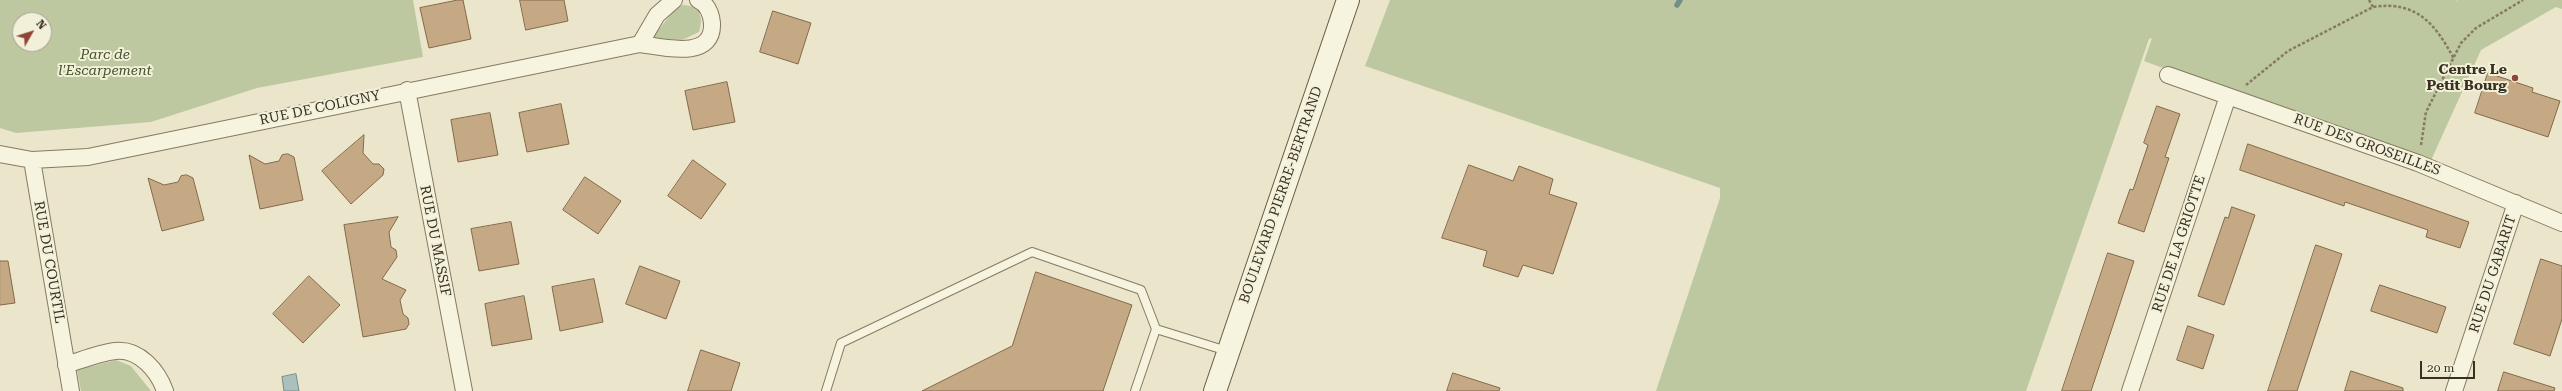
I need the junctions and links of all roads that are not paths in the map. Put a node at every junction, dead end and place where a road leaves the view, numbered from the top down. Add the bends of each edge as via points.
1 (674, 0) edge
2 (698, 0) edge
3 (1348, 0) edge
4 (640, 44) junction
5 (2168, 75) dead end
6 (407, 90) junction
7 (2230, 97) junction
8 (0, 154) edge
9 (32, 160) junction
10 (2516, 203) junction
11 (2562, 223) edge
12 (1156, 329) junction
13 (1228, 351) junction
14 (66, 365) junction
15 (72, 391) edge
16 (165, 391) edge
17 (464, 391) edge
18 (826, 391) edge
19 (1135, 391) edge
20 (1215, 391) edge
21 (2130, 391) edge
22 (2454, 391) edge

1 - 4 street via 657,15
2 - 4 street, RUE DE COLIGNY via 708,9 712,25 710,34 699,46 682,49
3 - 13 main road, BOULEVARD PIERRE-BERTRAND
4 - 6 street, RUE DE COLIGNY
5 - 7 street, RUE DES GROSEILLES
6 - 9 street, RUE DE COLIGNY via 88,157
6 - 17 street, RUE DU MASSIF
7 - 10 street, RUE DES GROSEILLES via 2418,163
7 - 21 street, RUE DE LA GRIOTTE
8 - 9 street, RUE DE COLIGNY
9 - 14 street, RUE DU COURTIL
10 - 11 street, RUE DES GROSEILLES
10 - 22 street, RUE DU GABARIT
12 - 13 lane
12 - 18 lane via 1140,290 1032,252 841,343
12 - 19 lane
13 - 20 main road, BOULEVARD PIERRE-BERTRAND
14 - 15 street, RUE DU COURTIL
14 - 16 street via 116,351 134,355 149,364 160,378

